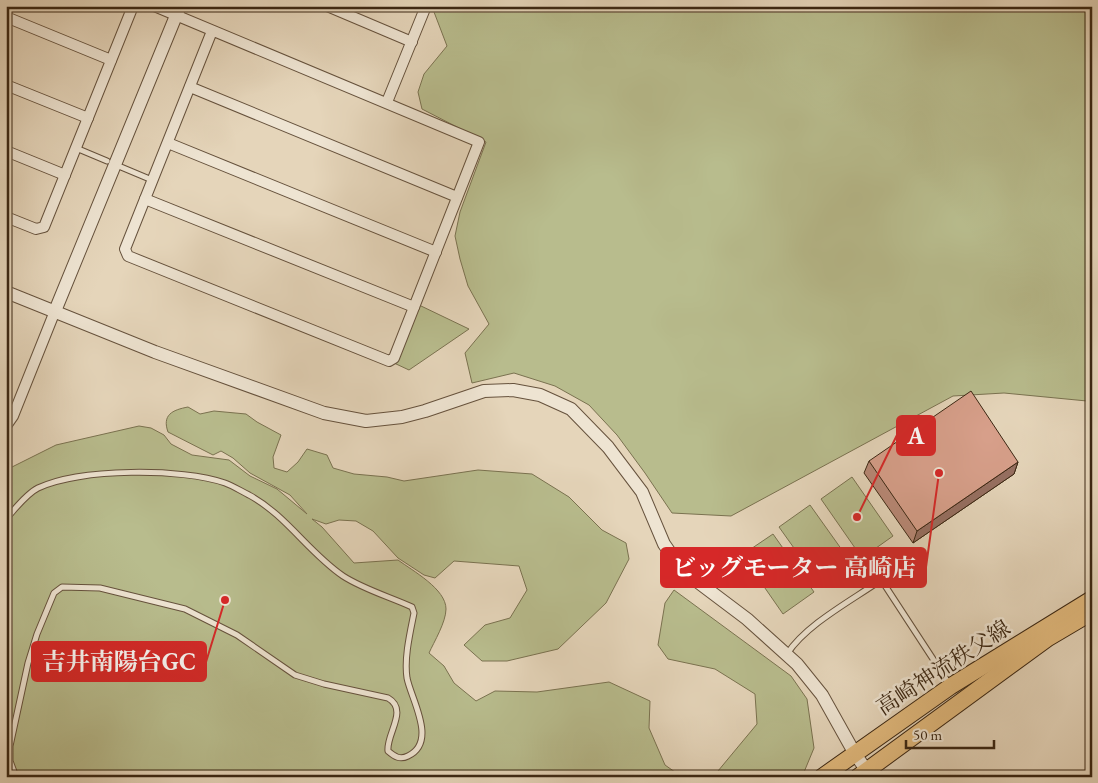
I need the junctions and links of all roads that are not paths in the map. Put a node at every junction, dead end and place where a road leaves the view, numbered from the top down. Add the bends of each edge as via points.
1 (133, 6) edge
2 (154, 6) edge
3 (327, 6) edge
4 (426, 6) edge
5 (178, 10) edge
6 (6, 17) edge
7 (212, 31) junction
8 (412, 42) junction
9 (111, 60) junction
10 (6, 85) edge
11 (190, 87) junction
12 (387, 102) junction
13 (88, 118) junction
14 (168, 142) junction
15 (76, 148) junction
16 (6, 151) edge
17 (107, 161) dead end
18 (121, 167) dead end
19 (65, 175) junction
20 (153, 180) junction
21 (457, 197) junction
22 (145, 199) junction
23 (6, 218) edge
24 (436, 252) junction
25 (6, 292) edge
26 (414, 307) junction
27 (55, 311) junction
28 (6, 426) edge
29 (6, 519) edge
30 (1092, 599) edge
31 (1092, 612) edge
32 (786, 654) junction
33 (951, 686) junction
34 (855, 754) junction
35 (862, 774) edge
36 (16, 777) edge
37 (822, 777) edge

1 - 9 street
2 - 5 street
3 - 8 street
4 - 8 street
5 - 7 street
5 - 27 street
6 - 9 street
7 - 11 street
7 - 12 street
8 - 12 street
9 - 13 street
10 - 13 street
11 - 14 street
11 - 21 street
12 - 21 street via 479,142
13 - 15 street
14 - 20 street
14 - 24 street
15 - 17 lane
15 - 19 street
16 - 19 street
18 - 20 lane
19 - 23 street via 44,227 36,229
20 - 22 street
21 - 24 street
22 - 26 street
22 - 26 street via 126,249 128,256 389,361 394,358
24 - 26 street
25 - 27 street
27 - 28 street via 13,416
27 - 32 street via 156,352 332,415 366,421 402,417 484,391 513,390 540,395 571,409 608,447 642,492 664,544 682,570 747,619
29 - 36 lane via 39,487 73,478 154,472 225,483 275,513 344,576 412,608 407,678 422,723 416,751 401,758 394,756 388,751 387,744 397,708 388,698 295,675 237,635 185,609 100,588 62,587 54,593 28,663 10,746 10,762
30 - 33 main road, 高崎神流秩父線
31 - 35 main road, 高崎神流秩父線 via 1048,638
32 - 33 lane via 808,630 878,582 884,584
32 - 34 street via 822,695
33 - 34 main road, 高崎神流秩父線
34 - 35 street
34 - 37 main road, 高崎神流秩父線

